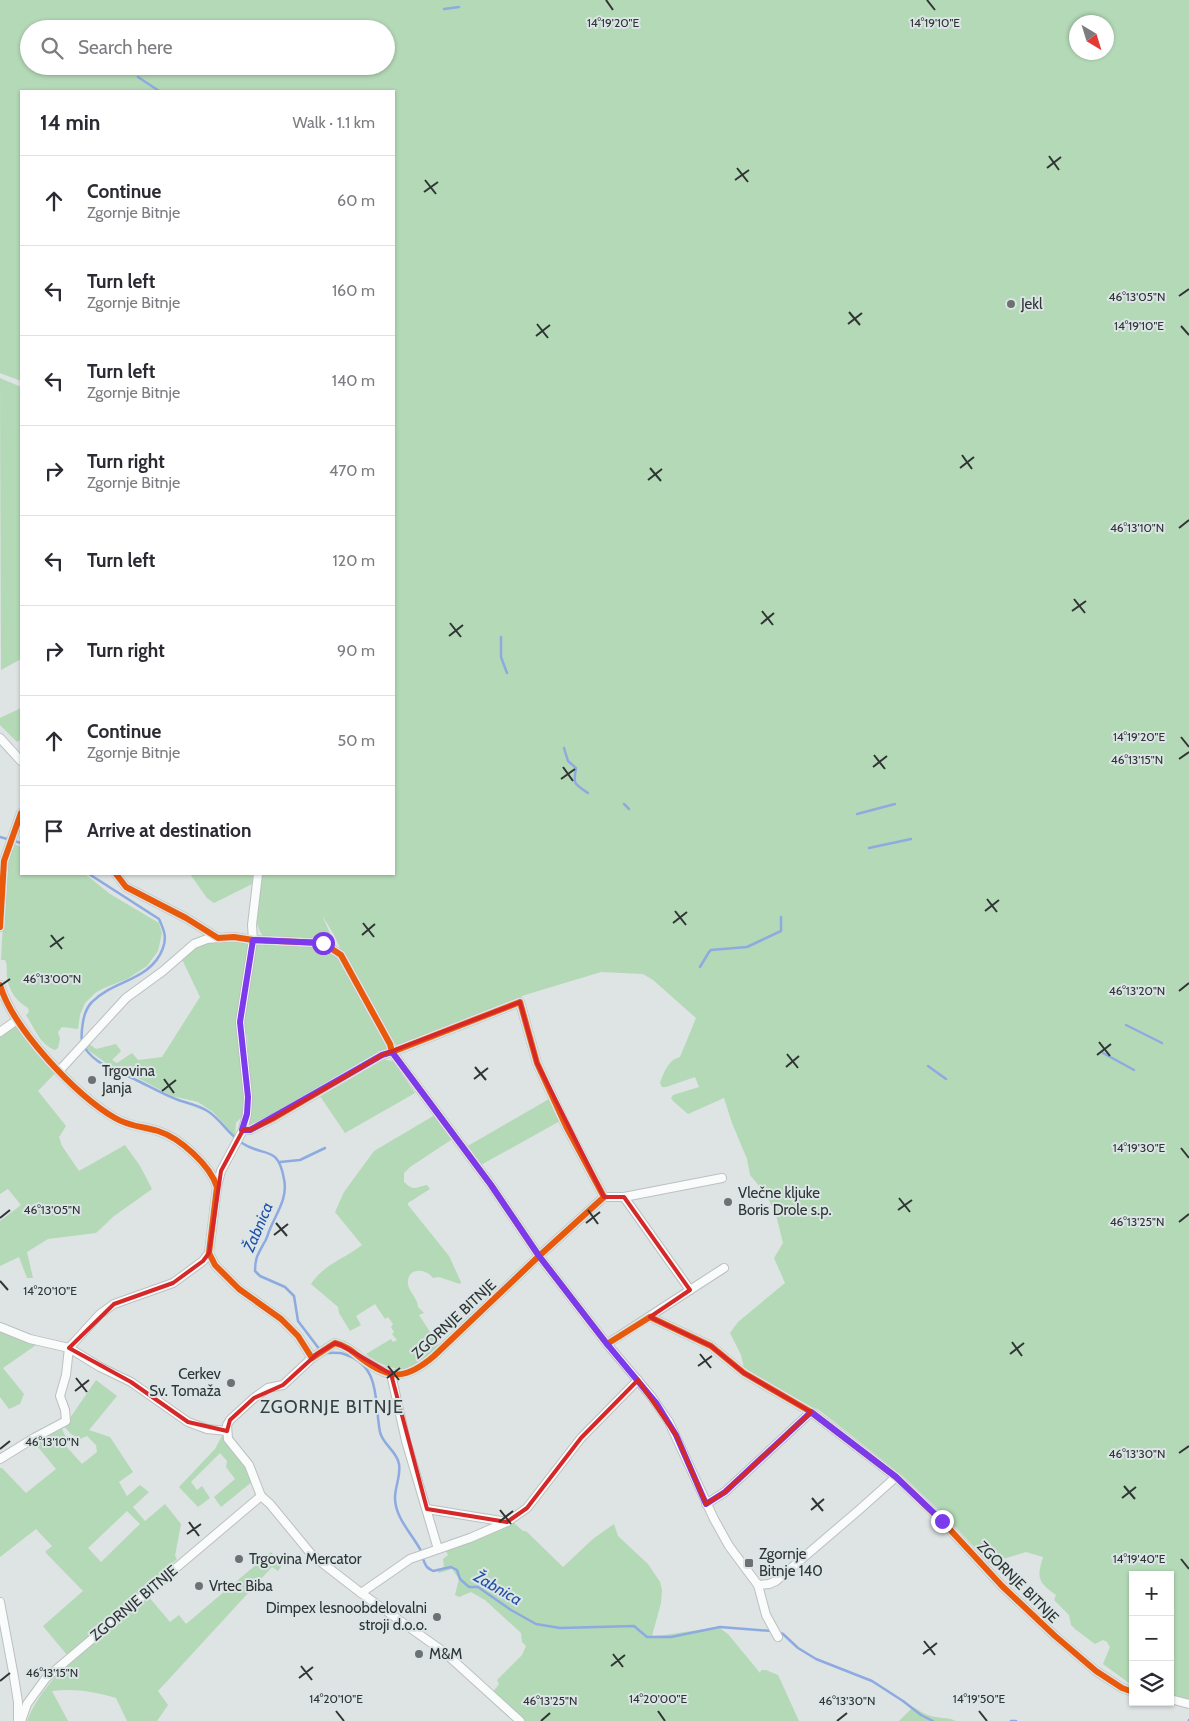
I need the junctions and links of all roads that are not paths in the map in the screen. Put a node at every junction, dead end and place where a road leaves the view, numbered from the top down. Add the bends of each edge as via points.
1 (0, 738) edge
2 (20, 760) edge
3 (19, 825) edge
4 (4, 850) edge
5 (2, 868) edge
6 (117, 875) edge
7 (258, 875) edge
8 (0, 926) edge
9 (218, 938) junction
10 (253, 940) junction
11 (0, 985) edge
12 (17, 1020) junction
13 (0, 1032) edge
14 (392, 1052) junction
15 (59, 1071) junction
16 (241, 1133) junction
17 (722, 1178) dead end
18 (217, 1187) junction
19 (604, 1197) junction
20 (624, 1197) junction
21 (209, 1253) junction
22 (539, 1256) junction
23 (724, 1268) dead end
24 (690, 1290) junction
25 (650, 1317) junction
26 (0, 1327) edge
27 (607, 1344) junction
28 (70, 1348) junction
29 (314, 1356) junction
30 (391, 1374) junction
31 (638, 1380) junction
32 (811, 1412) junction
33 (227, 1431) junction
34 (0, 1459) edge
35 (896, 1477) junction
36 (260, 1496) junction
37 (706, 1504) junction
38 (427, 1510) junction
39 (507, 1522) junction
40 (438, 1549) junction
41 (758, 1585) junction
42 (361, 1593) junction
43 (0, 1602) edge
44 (778, 1637) dead end
45 (1129, 1691) edge
46 (1174, 1700) edge
47 (1189, 1704) edge
48 (20, 1721) edge
49 (520, 1721) edge

1 - 2 street
3 - 4 street
4 - 5 street
5 - 8 street
6 - 9 street via 126,886
7 - 10 street
9 - 10 street via 234,936
9 - 15 street via 194,944 126,998
10 - 14 street via 323,943 341,955
10 - 16 street via 240,1022 248,1097
11 - 12 street
12 - 13 street
12 - 15 street
14 - 16 street
14 - 19 street via 520,1002 537,1063
14 - 22 street via 491,1185
15 - 18 street via 78,1092 113,1118 130,1126 160,1131 179,1142 205,1166
16 - 18 street via 221,1171
17 - 20 street
18 - 21 street
19 - 20 street
19 - 22 street, ZGORNJE BITNJE
20 - 24 street
21 - 28 street via 173,1284 114,1304 100,1314
21 - 29 street via 221,1273 281,1319
22 - 27 street
22 - 30 street, ZGORNJE BITNJE via 424,1364 410,1373
23 - 24 street
24 - 25 street
25 - 27 street
25 - 32 street, ZGORNJE BITNJE via 711,1346 744,1373
26 - 28 street via 30,1339
27 - 31 street
28 - 33 street via 131,1382 188,1422 206,1429
28 - 34 street via 60,1396 66,1421
29 - 30 street via 335,1343
29 - 33 street via 283,1385 268,1388 254,1398 230,1420
30 - 38 street via 406,1441
31 - 37 street via 669,1422
31 - 39 street via 580,1438 527,1508
32 - 35 street, ZGORNJE BITNJE
32 - 37 street via 725,1492
33 - 36 street via 228,1439 252,1472
35 - 41 street via 776,1581
35 - 45 street, ZGORNJE BITNJE via 1055,1636 1096,1671
36 - 42 street via 312,1555
36 - 48 street, ZGORNJE BITNJE via 46,1678 27,1704
37 - 41 street via 729,1546
38 - 39 street
38 - 40 street
39 - 40 street
40 - 42 street via 410,1559
41 - 44 street via 766,1615
42 - 49 street via 444,1652
43 - 48 street, ZGORNJE BITNJE
46 - 47 street

